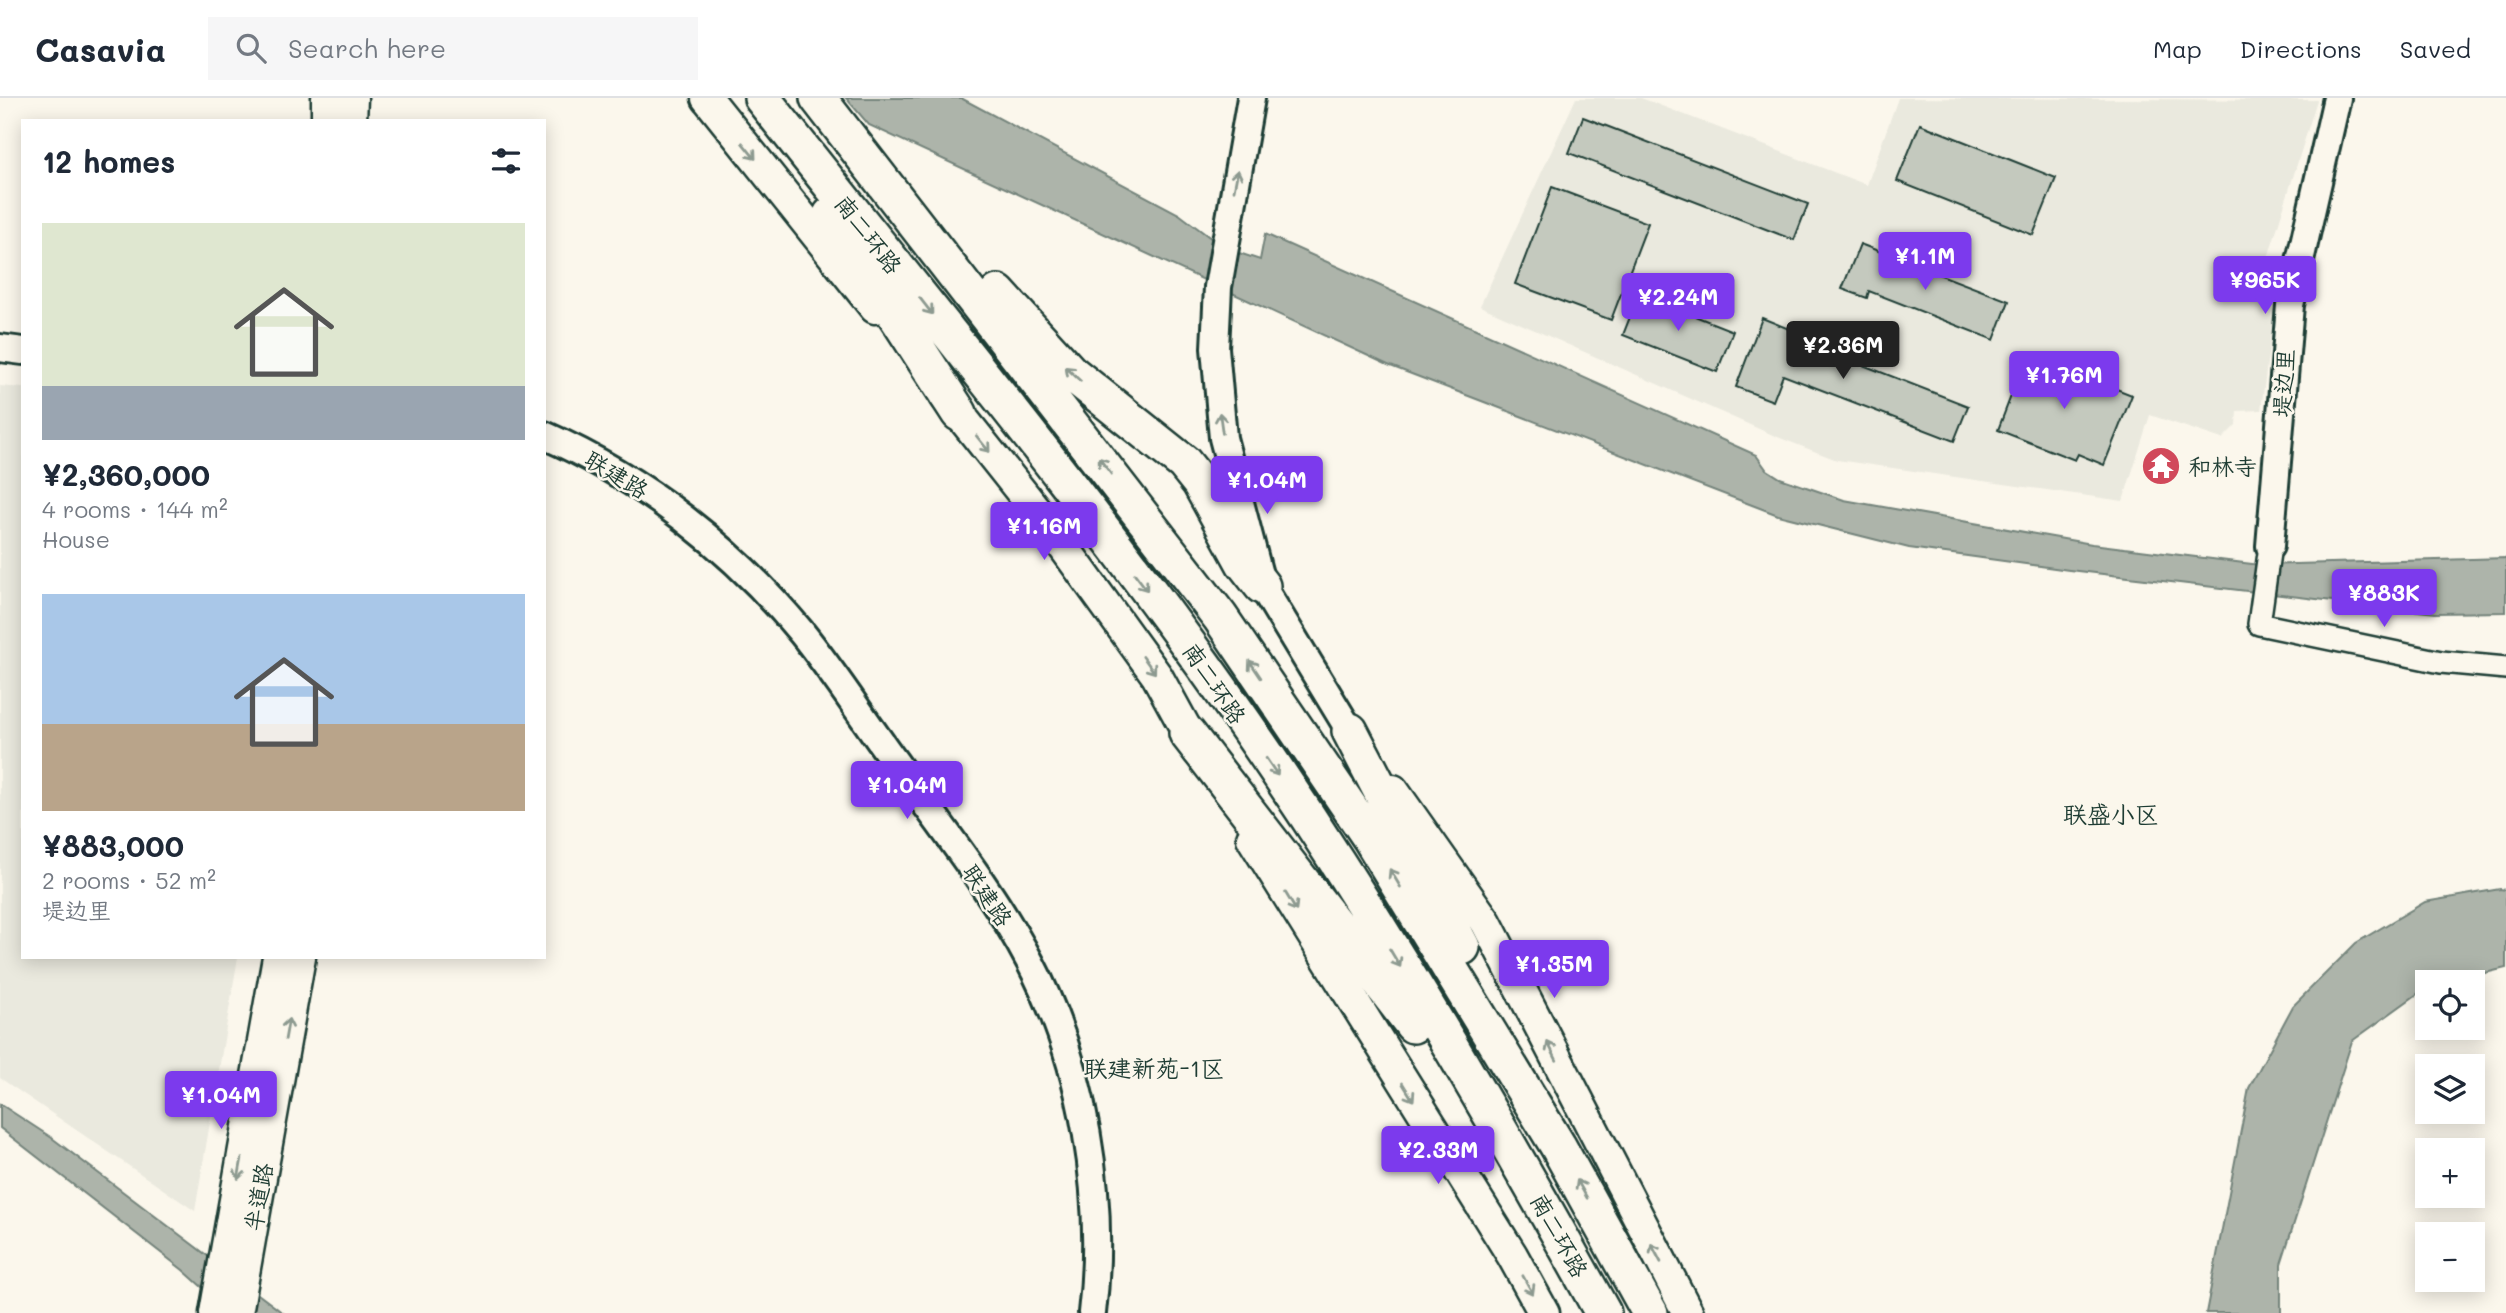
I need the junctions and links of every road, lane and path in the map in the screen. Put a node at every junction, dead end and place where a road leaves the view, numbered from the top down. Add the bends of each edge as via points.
1 (327, 98) edge
2 (352, 98) edge
3 (707, 98) edge
4 (762, 98) edge
5 (1251, 98) edge
6 (2337, 98) edge
7 (819, 100) edge
8 (327, 119) edge
9 (351, 119) edge
10 (784, 125) junction
11 (0, 348) edge
12 (21, 351) edge
13 (959, 413) junction
14 (546, 436) edge
15 (2270, 546) joint
16 (1262, 586) junction
17 (2506, 668) edge
18 (1350, 731) junction
19 (1187, 733) junction
20 (278, 959) edge
21 (300, 959) edge
22 (1558, 1146) junction
23 (1520, 1163) junction
24 (215, 1313) edge
25 (237, 1313) edge
26 (1092, 1313) edge
27 (1544, 1313) edge
28 (1603, 1313) edge
29 (1650, 1313) edge
30 (1688, 1313) edge

1 - 8 main road
2 - 9 main road
3 -> 13 main road
4 - 10 highway, 南二环路
16 -> 5 street via 1223,438 1215,348 1218,287
6 - 15 street, 堤边里 via 2290,305
16 -> 7 highway via 1184,463 1070,372 946,231
22 -> 7 highway, 南二环路 via 1371,839 1220,617
10 - 13 highway via 843,237
10 -> 23 highway, 南二环路 via 1184,639 1335,859
11 - 12 street
13 -> 19 main road via 1051,527 1157,676
14 - 26 street, 联建路 via 595,458 663,502 714,544 784,613 991,897 1040,982 1079,1106 1094,1198
15 - 17 street via 2259,624 2441,662
16 - 18 street
18 - 22 highway
30 -> 18 main road via 1486,922
19 - 23 highway
19 -> 27 main road
20 -> 24 main road, 半道路
25 -> 21 main road, 半道路
29 -> 22 highway, 南二环路
23 - 28 highway, 南二环路

